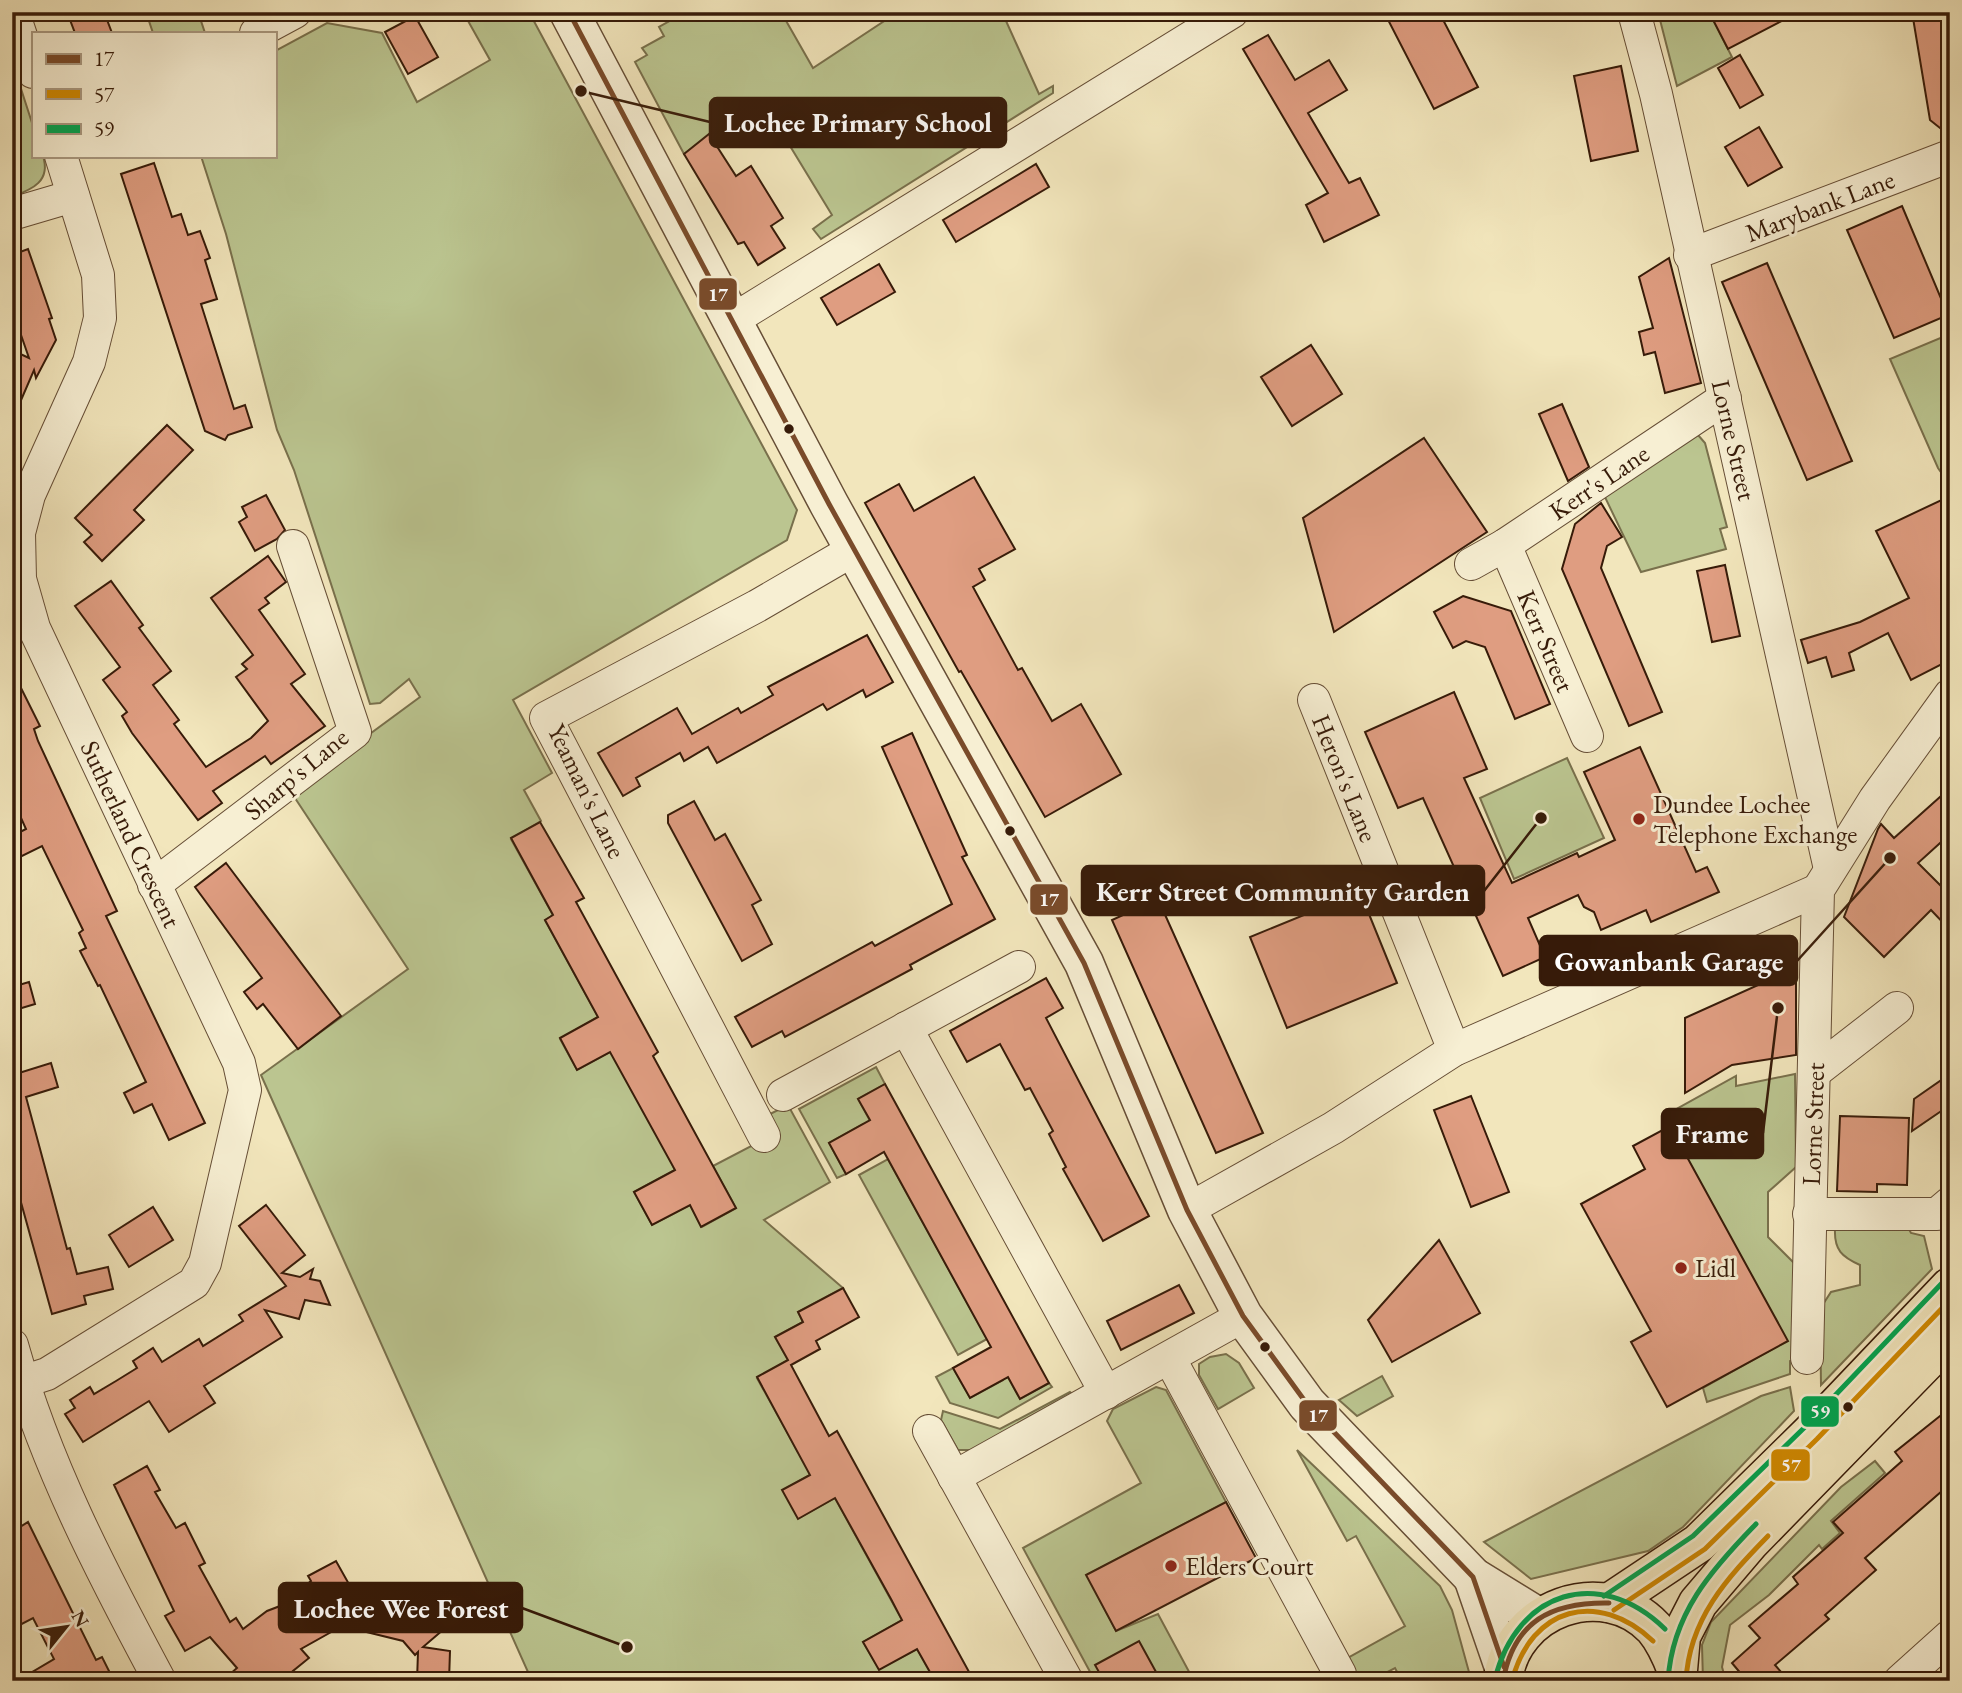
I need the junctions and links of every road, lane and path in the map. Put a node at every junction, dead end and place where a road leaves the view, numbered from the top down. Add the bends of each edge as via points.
1 (13, 12) edge
2 (295, 12) edge
3 (569, 12) edge
4 (1232, 12) edge
5 (1634, 12) edge
6 (259, 32) edge
7 (32, 69) edge
8 (1950, 156) edge
9 (62, 158) edge
10 (73, 195) junction
11 (12, 214) edge
12 (1690, 255) junction
13 (732, 321) junction
14 (1725, 398) junction
15 (1505, 545) junction
16 (293, 546) dead end
17 (855, 549) junction
18 (1471, 564) dead end
19 (1950, 695) edge
20 (1314, 700) dead end
21 (1587, 736) dead end
22 (1824, 879) junction
23 (155, 885) junction
24 (1019, 967) dead end
25 (1897, 1008) dead end
26 (906, 1028) junction
27 (1454, 1051) junction
28 (1816, 1072) junction
29 (783, 1095) dead end
30 (764, 1136) dead end
31 (1950, 1203) edge
32 (1187, 1210) junction
33 (1809, 1214) junction
34 (1950, 1287) edge
35 (1243, 1316) junction
36 (1950, 1337) edge
37 (12, 1345) edge
38 (1807, 1358) dead end
39 (1170, 1359) junction
40 (22, 1382) junction
41 (1107, 1393) junction
42 (929, 1430) dead end
43 (954, 1477) junction
44 (1473, 1577) junction
45 (1609, 1603) junction
46 (1538, 1617) junction
47 (1950, 1636) edge
48 (1340, 1674) dead end
49 (1503, 1674) edge
50 (1677, 1676) edge
51 (160, 1681) edge
52 (1067, 1681) edge
53 (1900, 1681) edge

1 - 7 street
2 - 6 street
3 - 13 street
4 - 13 street
5 - 12 street, Lorne Street
8 - 12 street, Marybank Lane
9 - 10 street, Sutherland Crescent
10 - 11 street
10 - 23 street, Sutherland Crescent via 98,275 100,318 89,362 29,495 19,533 20,579 34,628
12 - 14 street, Lorne Street
13 - 17 street
14 - 15 street, Kerr's Lane
14 - 22 street, Lorne Street
15 - 18 street, Kerr's Lane
15 - 21 street, Kerr Street
16 - 23 street, Sharp's Lane via 355,732
17 - 30 street, Yeaman's Lane via 546,718
17 - 32 street via 1084,963
19 - 22 street
20 - 27 street, Heron's Lane
22 - 27 street
22 - 28 street, Lorne Street
23 - 40 street, Sutherland Crescent via 239,1063 245,1090 205,1263 194,1283 47,1374
24 - 26 street
25 - 28 street
26 - 29 street
26 - 41 street
27 - 32 street via 1333,1128
28 - 33 street, Lorne Street
31 - 33 street via 1937,1214
32 - 35 street
33 - 38 street, Lorne Street
34 - 45 main road via 1699,1543
35 - 39 street
35 - 44 street via 1307,1404
36 - 50 main road via 1750,1542 1698,1603 1681,1636
37 - 40 street
39 - 41 street
39 - 48 street
40 - 51 street via 51,1463 111,1591
41 - 43 street
42 - 43 street
43 - 52 street
44 - 46 street
44 - 49 street
45 - 46 main road via 1585,1601
45 - 50 main road via 1633,1612 1653,1627 1668,1647
46 - 49 main road via 1517,1639
47 - 53 street

